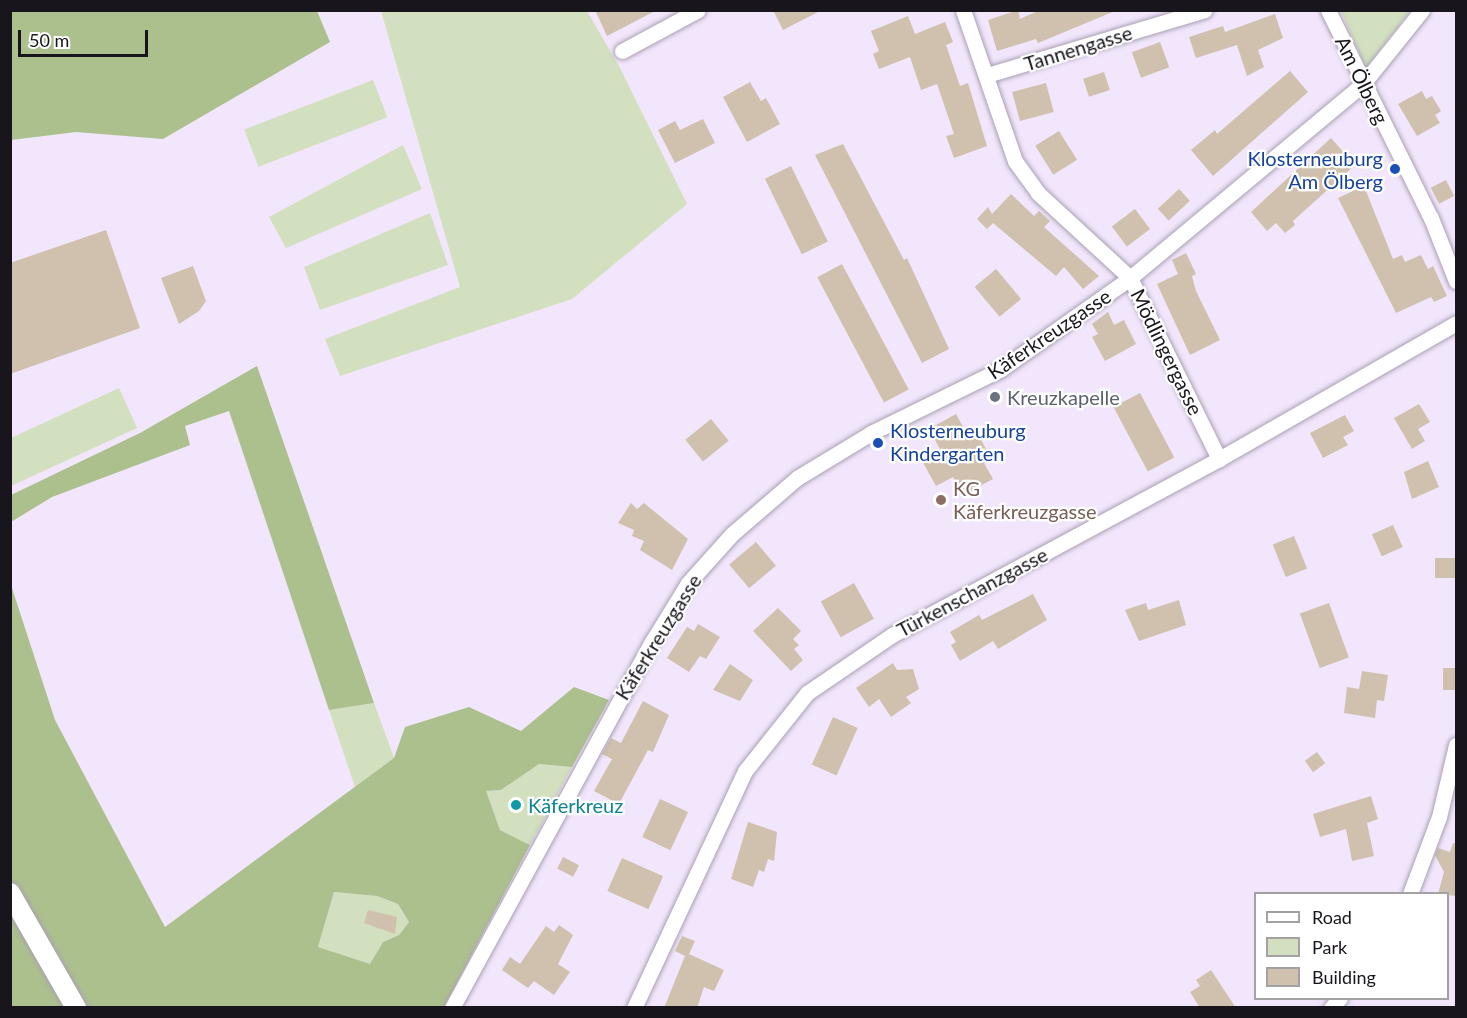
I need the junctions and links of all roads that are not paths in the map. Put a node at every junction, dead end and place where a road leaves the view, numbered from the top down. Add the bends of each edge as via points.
1 (698, 10) edge
2 (963, 10) edge
3 (1205, 10) edge
4 (1328, 10) edge
5 (1422, 10) edge
6 (622, 51) dead end
7 (987, 75) junction
8 (1362, 85) junction
9 (1130, 279) junction
10 (1456, 281) edge
11 (1456, 324) edge
12 (1219, 459) junction
13 (1456, 745) edge
14 (1411, 892) edge
15 (10, 893) edge
16 (76, 1008) edge
17 (452, 1008) edge
18 (634, 1008) edge

1 - 6 street
2 - 7 street, Mödlingergasse
3 - 7 street, Tannengasse
4 - 8 street, Am Ölberg
5 - 8 street, Käferkreuzgasse
7 - 9 street, Mödlingergasse via 1015,161 1038,193
8 - 9 street, Käferkreuzgasse
8 - 10 street, Am Ölberg via 1404,162
9 - 12 street, Mödlingergasse
9 - 17 street, Käferkreuzgasse via 1001,369 871,433 797,478 732,534 688,583 653,640
11 - 12 street, Türkenschanzgasse
12 - 18 street, Türkenschanzgasse via 892,635 807,693 745,771
13 - 14 street via 1439,817
15 - 16 street

